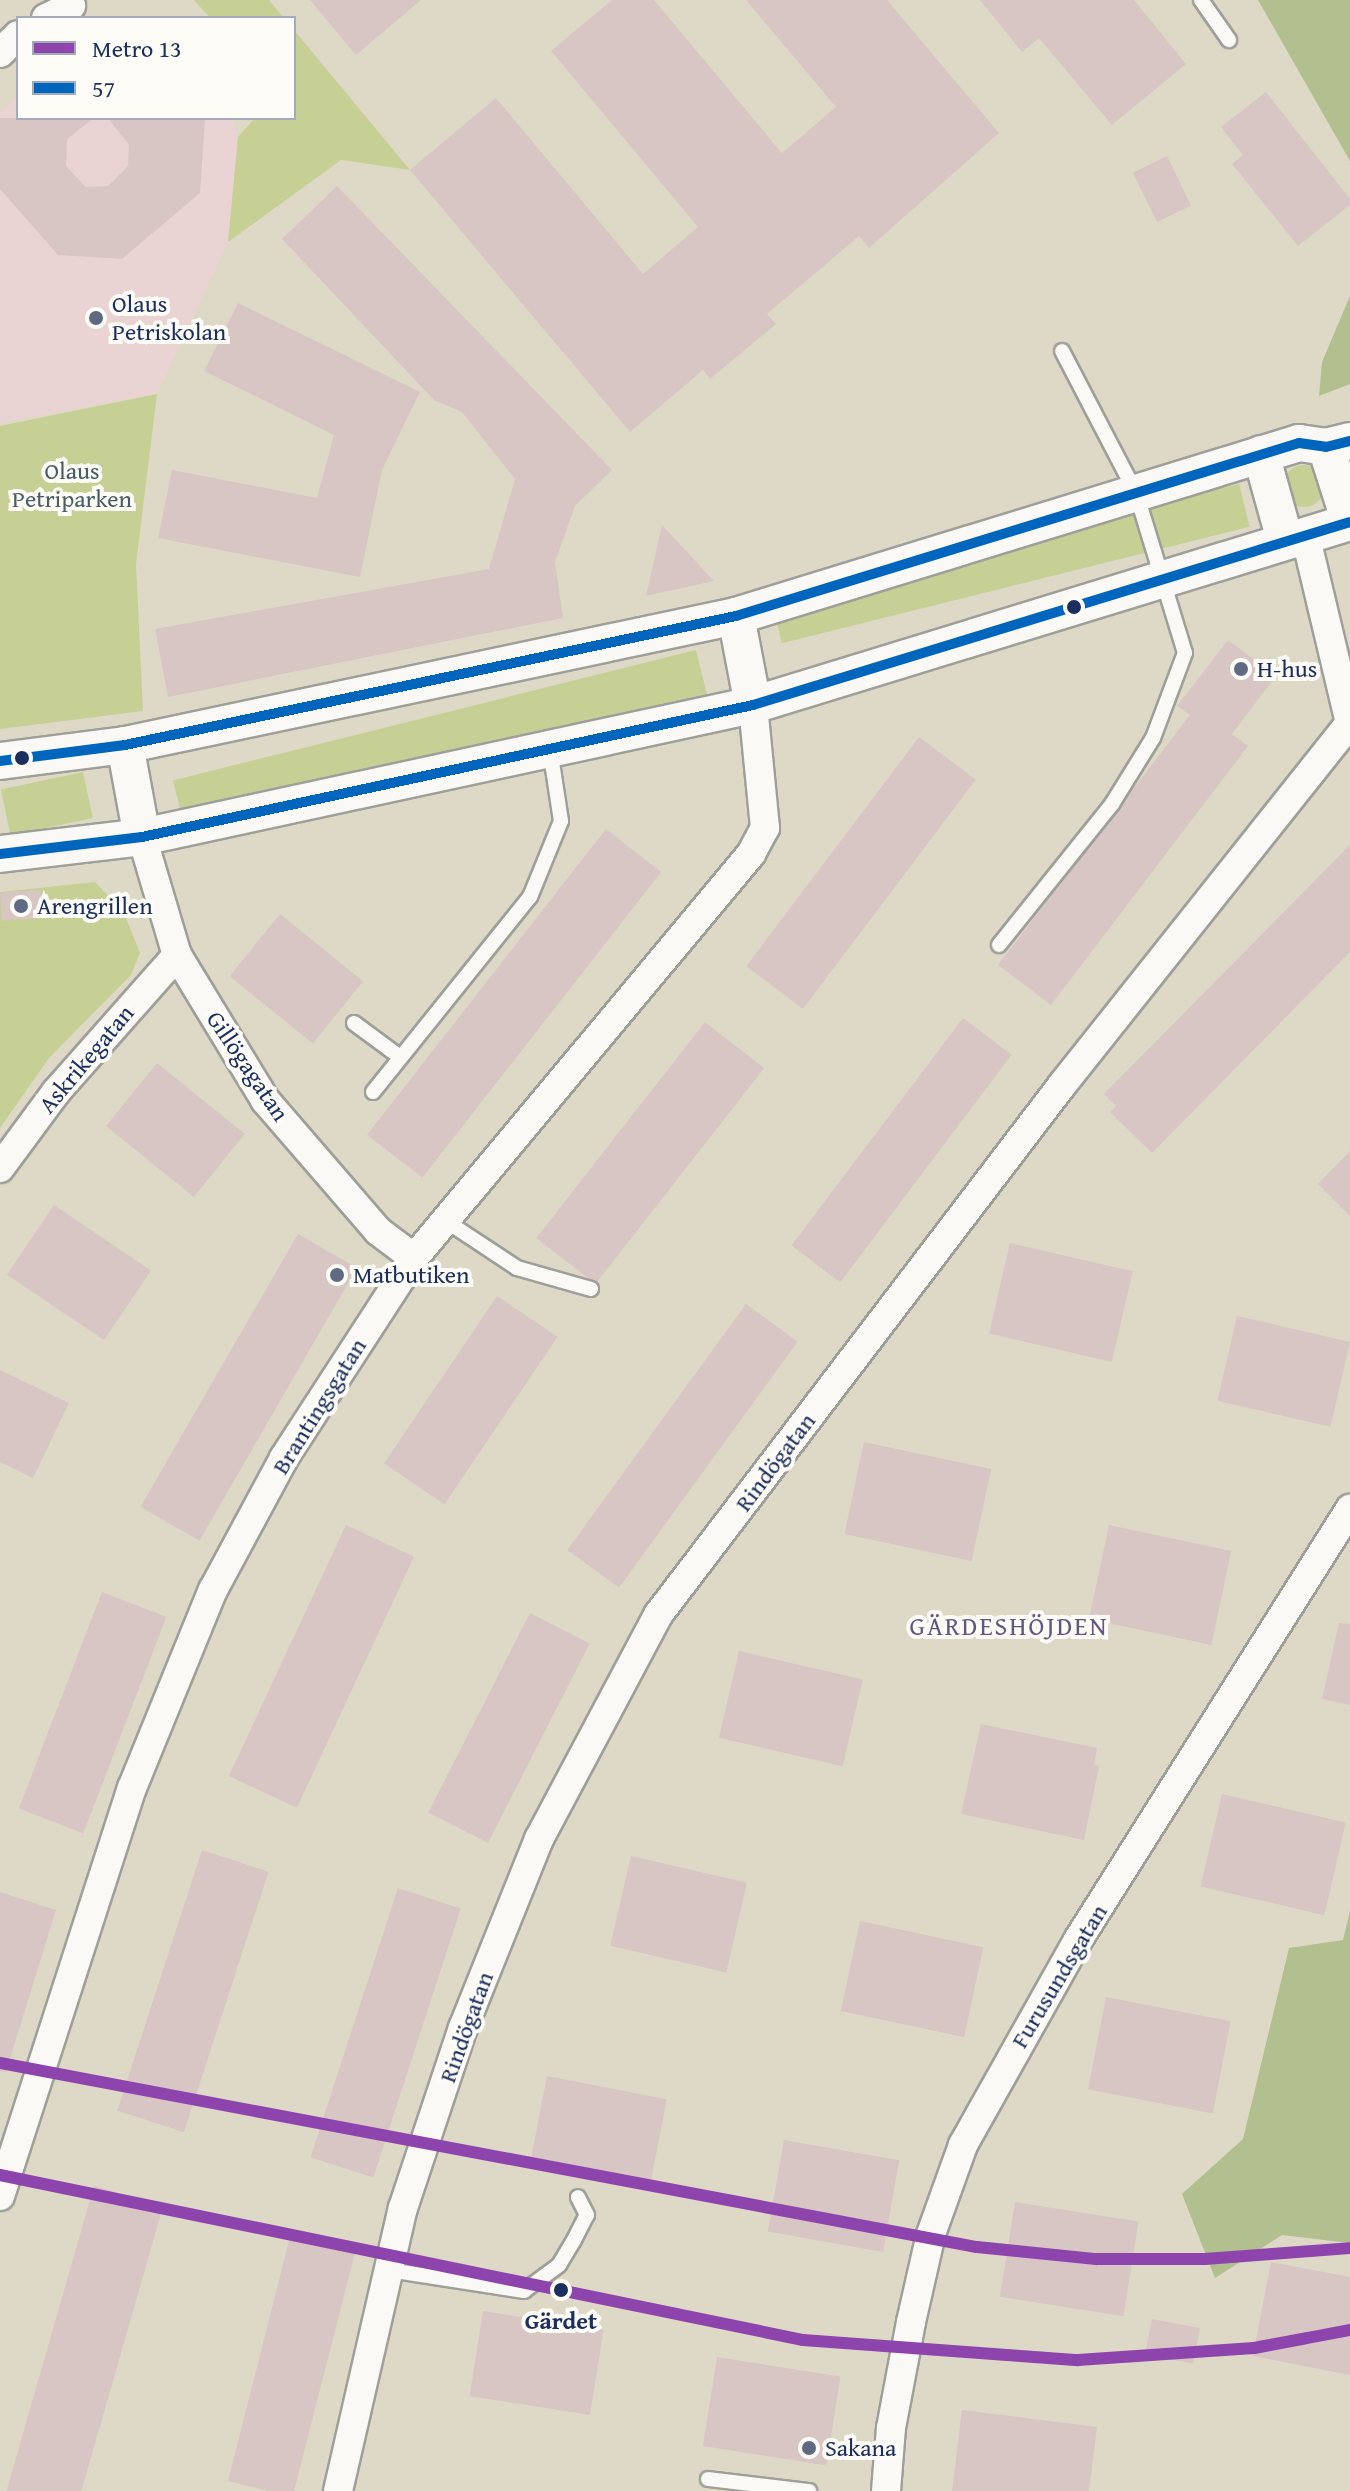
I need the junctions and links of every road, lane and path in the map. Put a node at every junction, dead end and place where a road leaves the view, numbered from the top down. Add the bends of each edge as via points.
1 (1201, 0) edge
2 (16, 37) edge
3 (1229, 40) dead end
4 (0, 53) edge
5 (1062, 351) dead end
6 (1338, 444) edge
7 (1261, 454) junction
8 (1136, 493) junction
9 (1350, 522) edge
10 (1295, 537) junction
11 (1163, 576) junction
12 (736, 616) junction
13 (753, 705) junction
14 (1350, 723) edge
15 (125, 745) junction
16 (550, 749) junction
17 (0, 761) edge
18 (142, 837) junction
19 (0, 854) edge
20 (999, 945) dead end
21 (177, 955) junction
22 (354, 1023) dead end
23 (400, 1057) junction
24 (373, 1092) dead end
25 (0, 1168) edge
26 (446, 1221) junction
27 (414, 1258) junction
28 (591, 1289) dead end
29 (1350, 1509) edge
30 (0, 2196) edge
31 (578, 2197) dead end
32 (389, 2270) junction
33 (708, 2479) dead end
34 (338, 2491) edge
35 (809, 2491) edge
36 (886, 2491) edge

1 - 3 lane
2 - 4 street
5 - 8 lane
6 - 7 street via 1299,443
6 - 9 street
7 - 8 street
7 - 10 street
8 - 11 lane
8 - 12 street
9 - 10 street
10 - 11 street
10 - 14 street, Rindögatan
11 - 13 street
11 - 20 lane via 1185,653 1178,682 1153,738 1112,804
12 - 13 street
12 - 15 street
13 - 16 street
13 - 26 street, Brantingsgatan via 765,828 751,854
14 - 32 street, Rindögatan via 1062,1085 658,1615 539,1839 463,2028 403,2208
15 - 17 street
15 - 18 street
16 - 18 street
16 - 23 lane via 561,821 537,883
18 - 19 street
18 - 21 street, Gillögagatan
21 - 25 street, Askrikegatan via 56,1092
21 - 27 street, Gillögagatan via 265,1100 378,1231
22 - 23 lane
23 - 24 lane
26 - 27 street, Brantingsgatan
26 - 28 lane via 517,1268
27 - 30 street, Brantingsgatan via 284,1458 213,1590 132,1788
29 - 36 street, Furusundsgatan via 1078,1940 963,2145 931,2234 911,2322 891,2428
31 - 32 lane via 587,2215 574,2240 559,2265 524,2291
32 - 34 street, Rindögatan
33 - 35 lane

